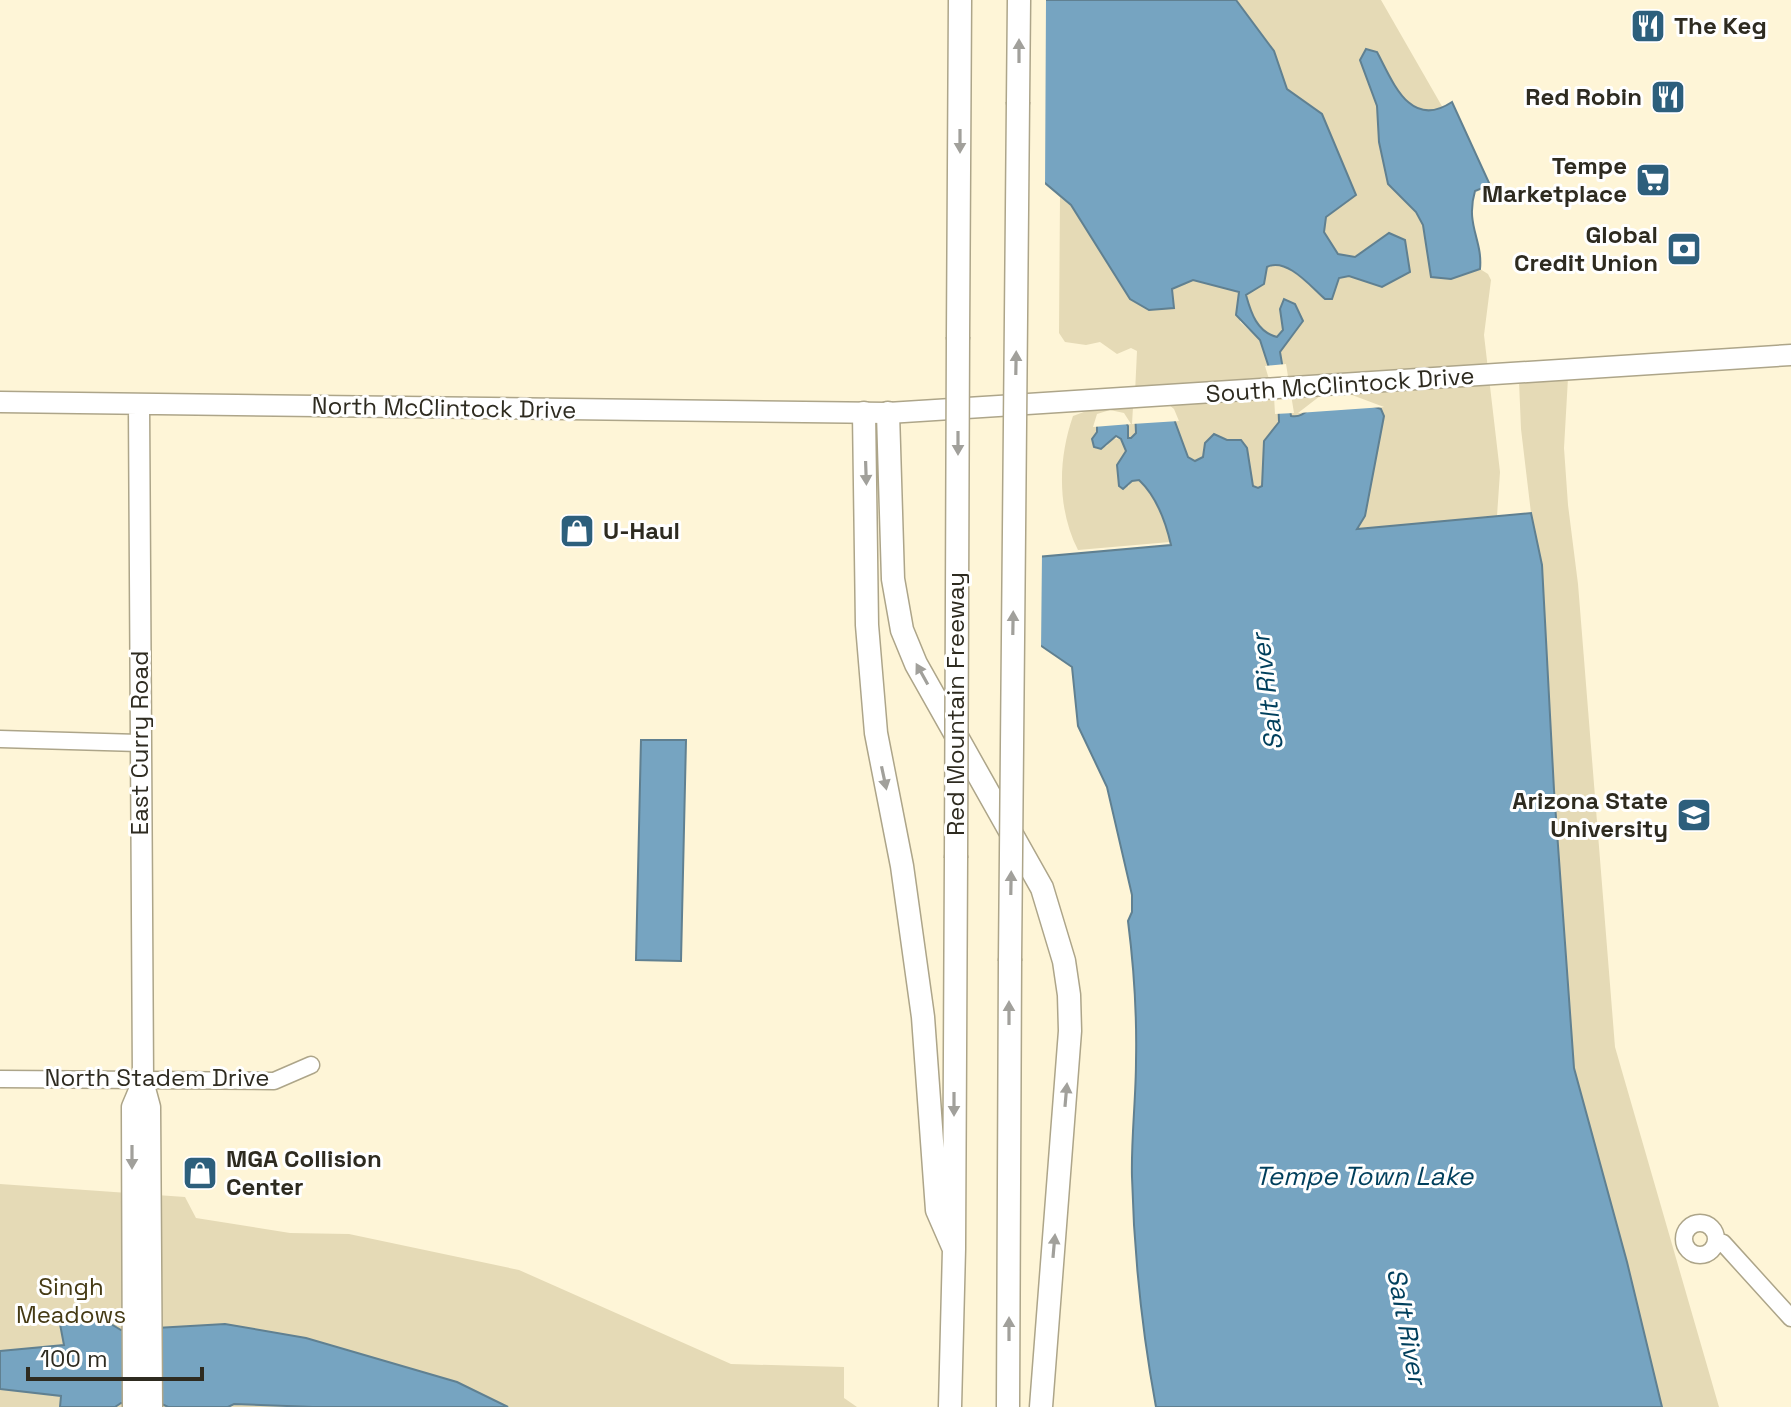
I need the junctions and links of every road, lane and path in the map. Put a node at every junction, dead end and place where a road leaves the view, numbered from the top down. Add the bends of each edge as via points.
1 (960, 0) edge
2 (1019, 0) edge
3 (1791, 355) edge
4 (0, 402) edge
5 (139, 405) junction
6 (864, 413) junction
7 (888, 413) junction
8 (0, 739) edge
9 (139, 743) junction
10 (311, 1065) dead end
11 (0, 1079) edge
12 (143, 1081) junction
13 (1716, 1241) dead end
14 (954, 1249) junction
15 (142, 1317) junction
16 (1791, 1318) edge
17 (133, 1407) edge
18 (152, 1407) edge
19 (950, 1407) edge
20 (1008, 1407) edge
21 (1041, 1407) edge

1 -> 14 highway, Red Mountain Freeway, bridge
20 -> 2 highway, bridge
3 - 7 main road, South McClintock Drive, bridge
4 - 5 main road, North McClintock Drive
5 - 6 main road, North McClintock Drive
5 - 9 main road, East Curry Road
6 - 7 main road, North McClintock Drive
6 -> 14 highway via 867,625 876,733 923,1017 937,1210
21 -> 7 highway via 1069,1054 1069,995 1057,929 1042,888 902,630 893,579
8 - 9 street
9 - 12 main road, East Curry Road
10 - 12 street, North Stadem Drive via 274,1081
11 - 12 street, North Stadem Drive
12 - 15 main road, East Curry Road via 150,1107
13 - 16 street
14 - 19 highway, Red Mountain Freeway
15 - 17 main road, East Curry Road
15 - 18 main road, East Curry Road

